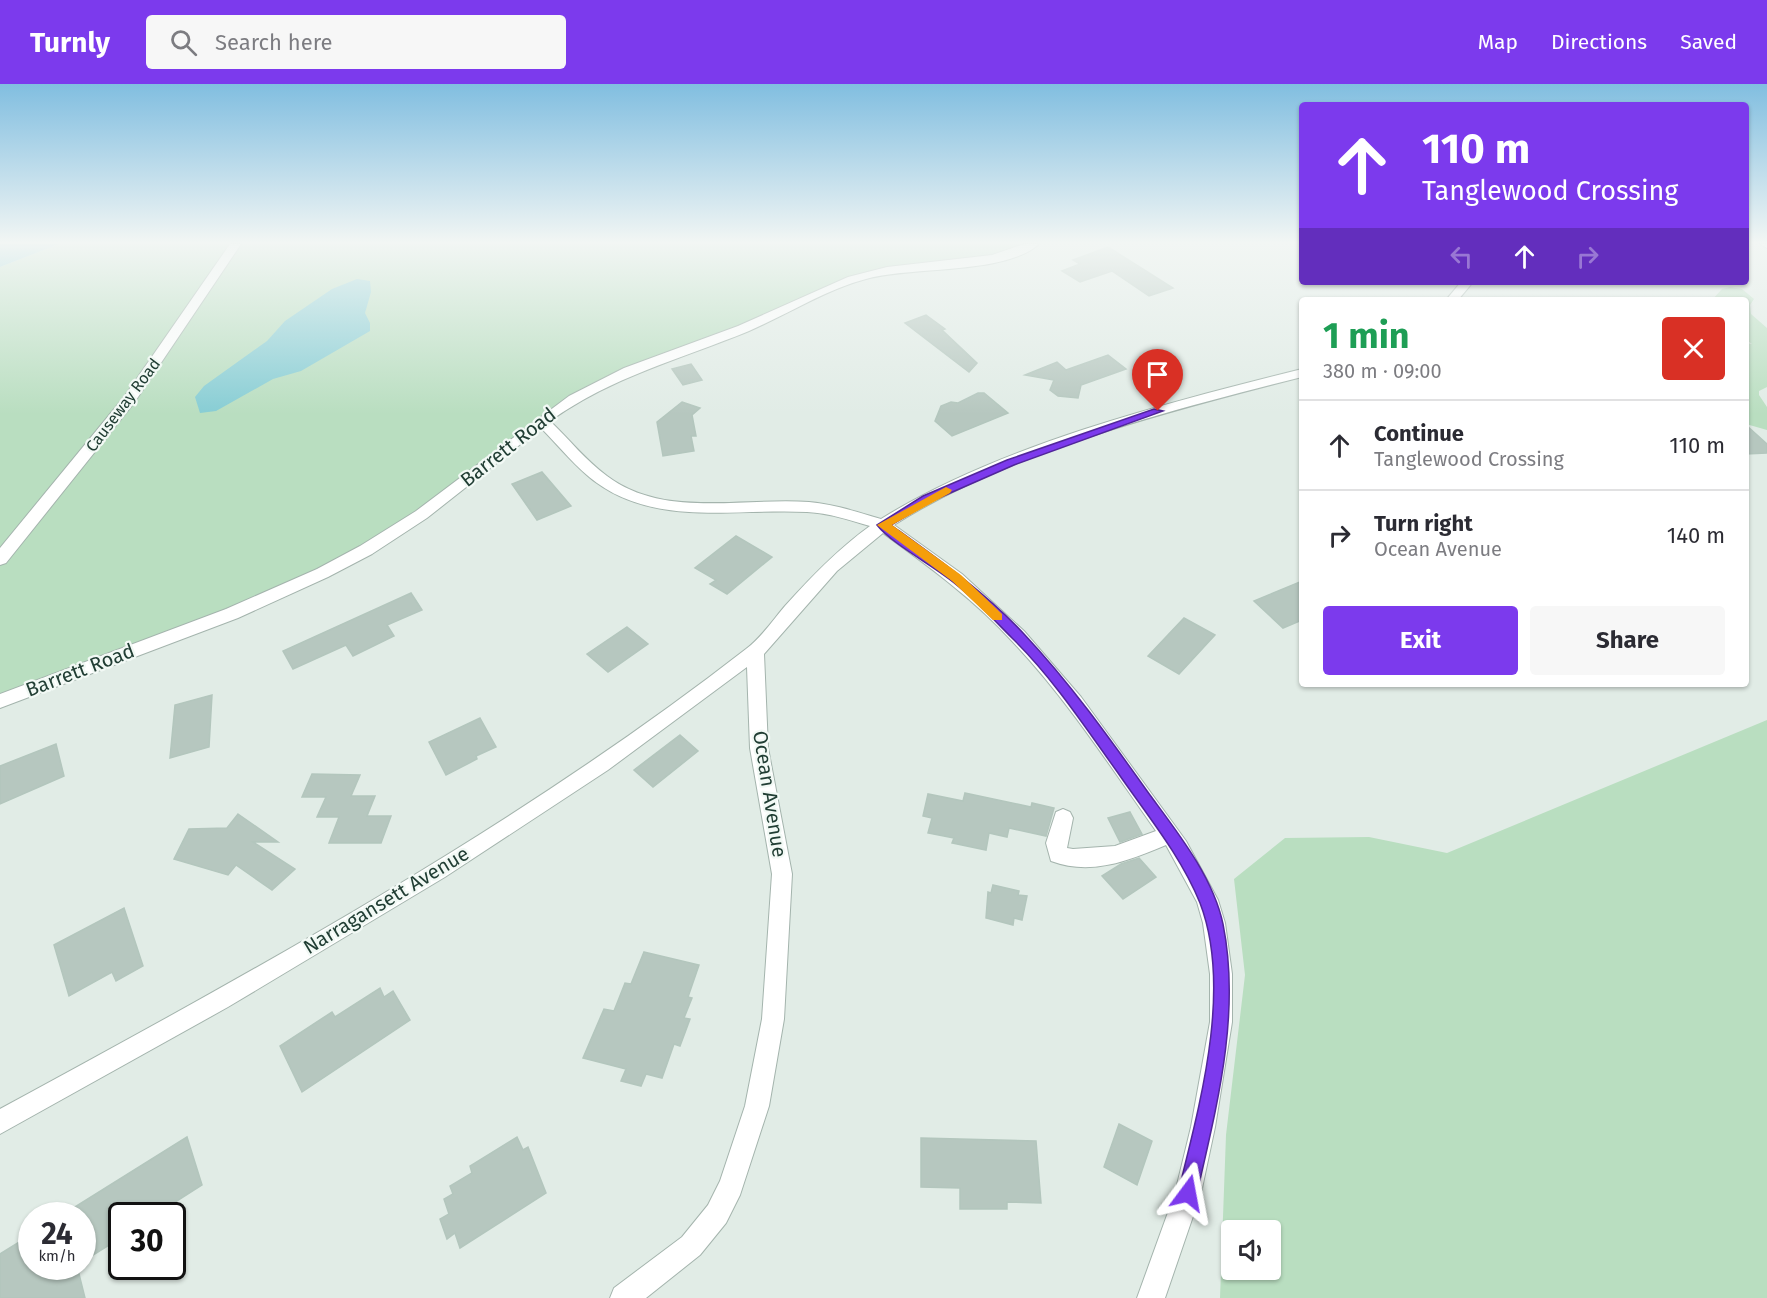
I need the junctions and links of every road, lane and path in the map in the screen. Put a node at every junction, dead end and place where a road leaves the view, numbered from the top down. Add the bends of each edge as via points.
1 (197, 301) edge
2 (803, 301) edge
3 (1299, 374) edge
4 (542, 421) junction
5 (883, 525) junction
6 (0, 559) edge
7 (755, 652) junction
8 (0, 701) edge
9 (1063, 818) dead end
10 (1170, 834) junction
11 (0, 1122) edge
12 (624, 1298) edge
13 (1151, 1298) edge

1 - 6 street, Causeway Road via 129,400
2 - 4 street, Barrett Road via 761,321 610,378 563,404
3 - 5 street via 1197,399 1096,431 969,480
4 - 5 street via 602,480 642,500 686,508 808,507
4 - 8 street, Barrett Road via 447,496 368,548 297,587
5 - 7 street via 829,568
5 - 10 street via 956,578 1018,636 1075,702
7 - 11 street, Narragansett Avenue via 580,779 402,892
7 - 12 street, Ocean Avenue via 759,748 782,874 773,1019 757,1106 731,1186 717,1214 691,1246
9 - 10 street via 1056,843 1058,855 1069,858 1103,859
10 - 13 street via 1207,900 1214,923 1221,974 1221,1022 1188,1193

